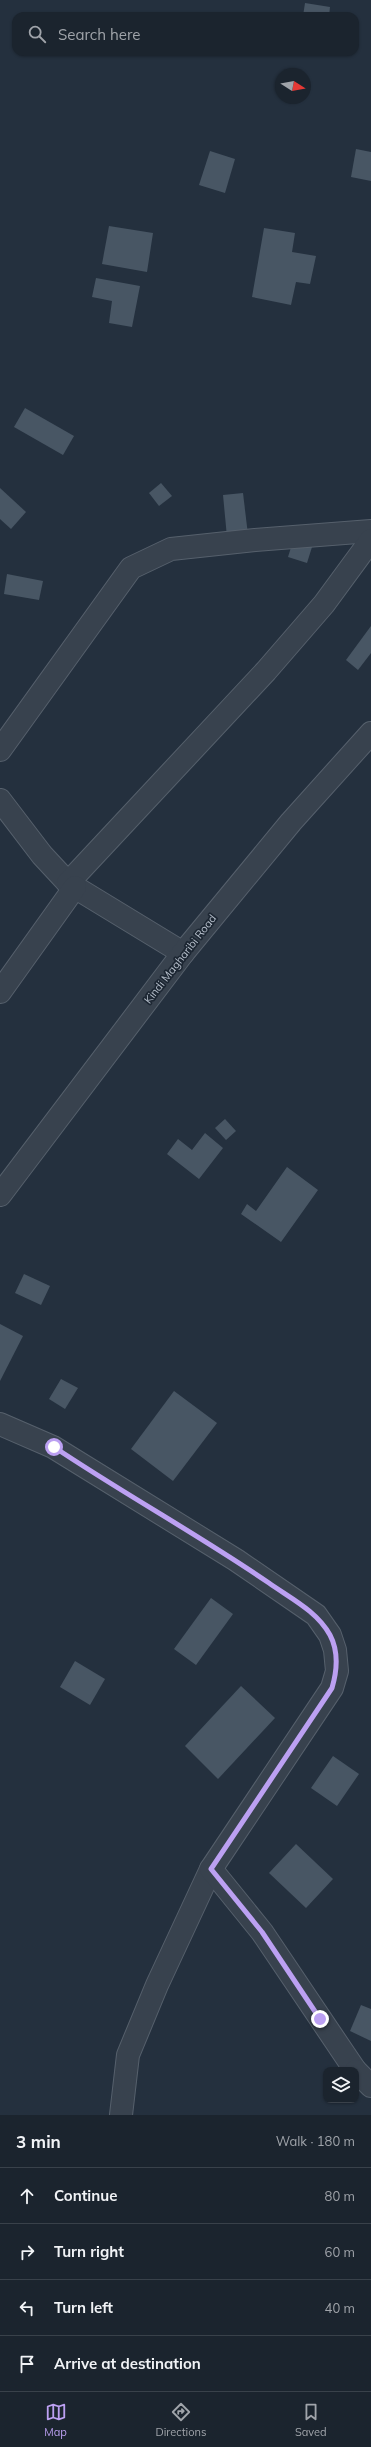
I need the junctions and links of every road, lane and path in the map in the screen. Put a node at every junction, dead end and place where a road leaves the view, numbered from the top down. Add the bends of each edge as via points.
1 (371, 531) edge
2 (371, 540) edge
3 (371, 733) edge
4 (0, 750) edge
5 (0, 800) edge
6 (72, 885) junction
7 (183, 953) junction
8 (0, 992) edge
9 (0, 1195) edge
10 (0, 1424) edge
11 (211, 1869) junction
12 (354, 2067) edge
13 (359, 2073) edge
14 (371, 2086) edge
15 (121, 2115) edge

1 - 4 street via 171,549 130,568
2 - 6 street via 324,604
3 - 7 street, Kindi Magharibi Road via 291,822
5 - 6 street via 42,855
6 - 7 street
6 - 8 street
7 - 9 street, Kindi Magharibi Road
10 - 11 street via 54,1447 236,1560 316,1615 330,1635 335,1650 337,1671 332,1688
11 - 12 street via 262,1932
11 - 15 street via 157,1985 128,2055
13 - 14 street

